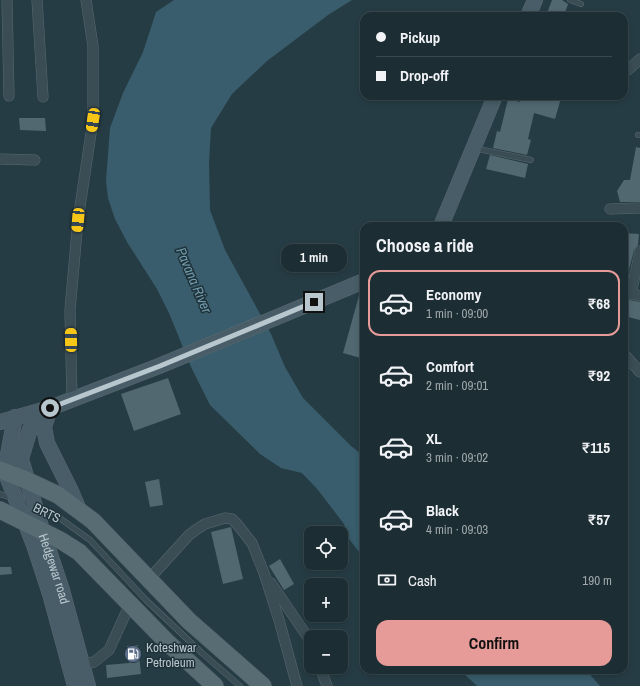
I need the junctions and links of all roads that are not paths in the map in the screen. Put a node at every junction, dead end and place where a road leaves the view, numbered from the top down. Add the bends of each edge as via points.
1 (6, 0) edge
2 (37, 0) edge
3 (86, 0) edge
4 (535, 0) edge
5 (570, 0) edge
6 (581, 4) dead end
7 (530, 12) edge
8 (640, 59) edge
9 (628, 70) dead end
10 (9, 96) dead end
11 (43, 96) dead end
12 (493, 100) edge
13 (473, 147) junction
14 (0, 159) edge
15 (35, 160) dead end
16 (530, 160) dead end
17 (640, 208) edge
18 (610, 209) dead end
19 (443, 222) edge
20 (640, 251) edge
21 (640, 255) edge
22 (360, 283) edge
23 (632, 294) edge
24 (628, 358) edge
25 (640, 372) edge
26 (72, 399) junction
27 (50, 408) junction
28 (15, 417) junction
29 (0, 422) edge
30 (3, 470) edge
31 (26, 480) junction
32 (0, 494) edge
33 (16, 500) junction
34 (35, 507) junction
35 (0, 510) edge
36 (80, 512) junction
37 (24, 522) junction
38 (42, 530) junction
39 (264, 573) junction
40 (149, 579) junction
41 (130, 604) junction
42 (304, 632) edge
43 (76, 665) junction
44 (323, 674) edge
45 (75, 686) edge
46 (88, 686) edge
47 (215, 686) edge
48 (240, 686) edge
49 (263, 686) edge
50 (297, 686) edge
51 (328, 686) edge

1 - 10 street
2 - 11 street
3 - 26 street via 93,46 93,120 78,220 70,310
4 - 7 main road
5 - 6 lane
8 - 9 street
12 - 13 main road
13 - 16 lane
13 - 19 main road
14 - 15 street
17 - 18 street
20 - 21 street
21 - 23 street
22 - 26 main road via 160,366
24 - 25 street
26 - 27 main road
27 - 28 main road
27 - 31 main road, Hedgewar road via 30,429 21,459
27 - 36 main road via 44,427 46,443
28 - 29 main road
28 - 30 main road
30 - 31 main road
30 - 33 main road
31 - 34 main road, Hedgewar road
31 - 36 main road via 58,495
32 - 33 lane, BRTS
33 - 34 lane, BRTS
33 - 37 main road
34 - 38 main road, Hedgewar road
34 - 48 lane, BRTS via 54,514 90,540 146,600
35 - 37 main road, Hedgewar road
36 - 40 main road via 93,521
37 - 38 main road
37 - 43 main road, Hedgewar road
38 - 41 main road via 79,552
38 - 43 main road, Hedgewar road via 62,590
39 - 40 street via 252,543 237,524 225,518 197,529
39 - 42 street
39 - 50 street
40 - 49 main road via 189,621
41 - 43 street via 109,650 94,662
41 - 47 main road
43 - 45 main road, Hedgewar road
43 - 46 main road, Hedgewar road
44 - 51 street

